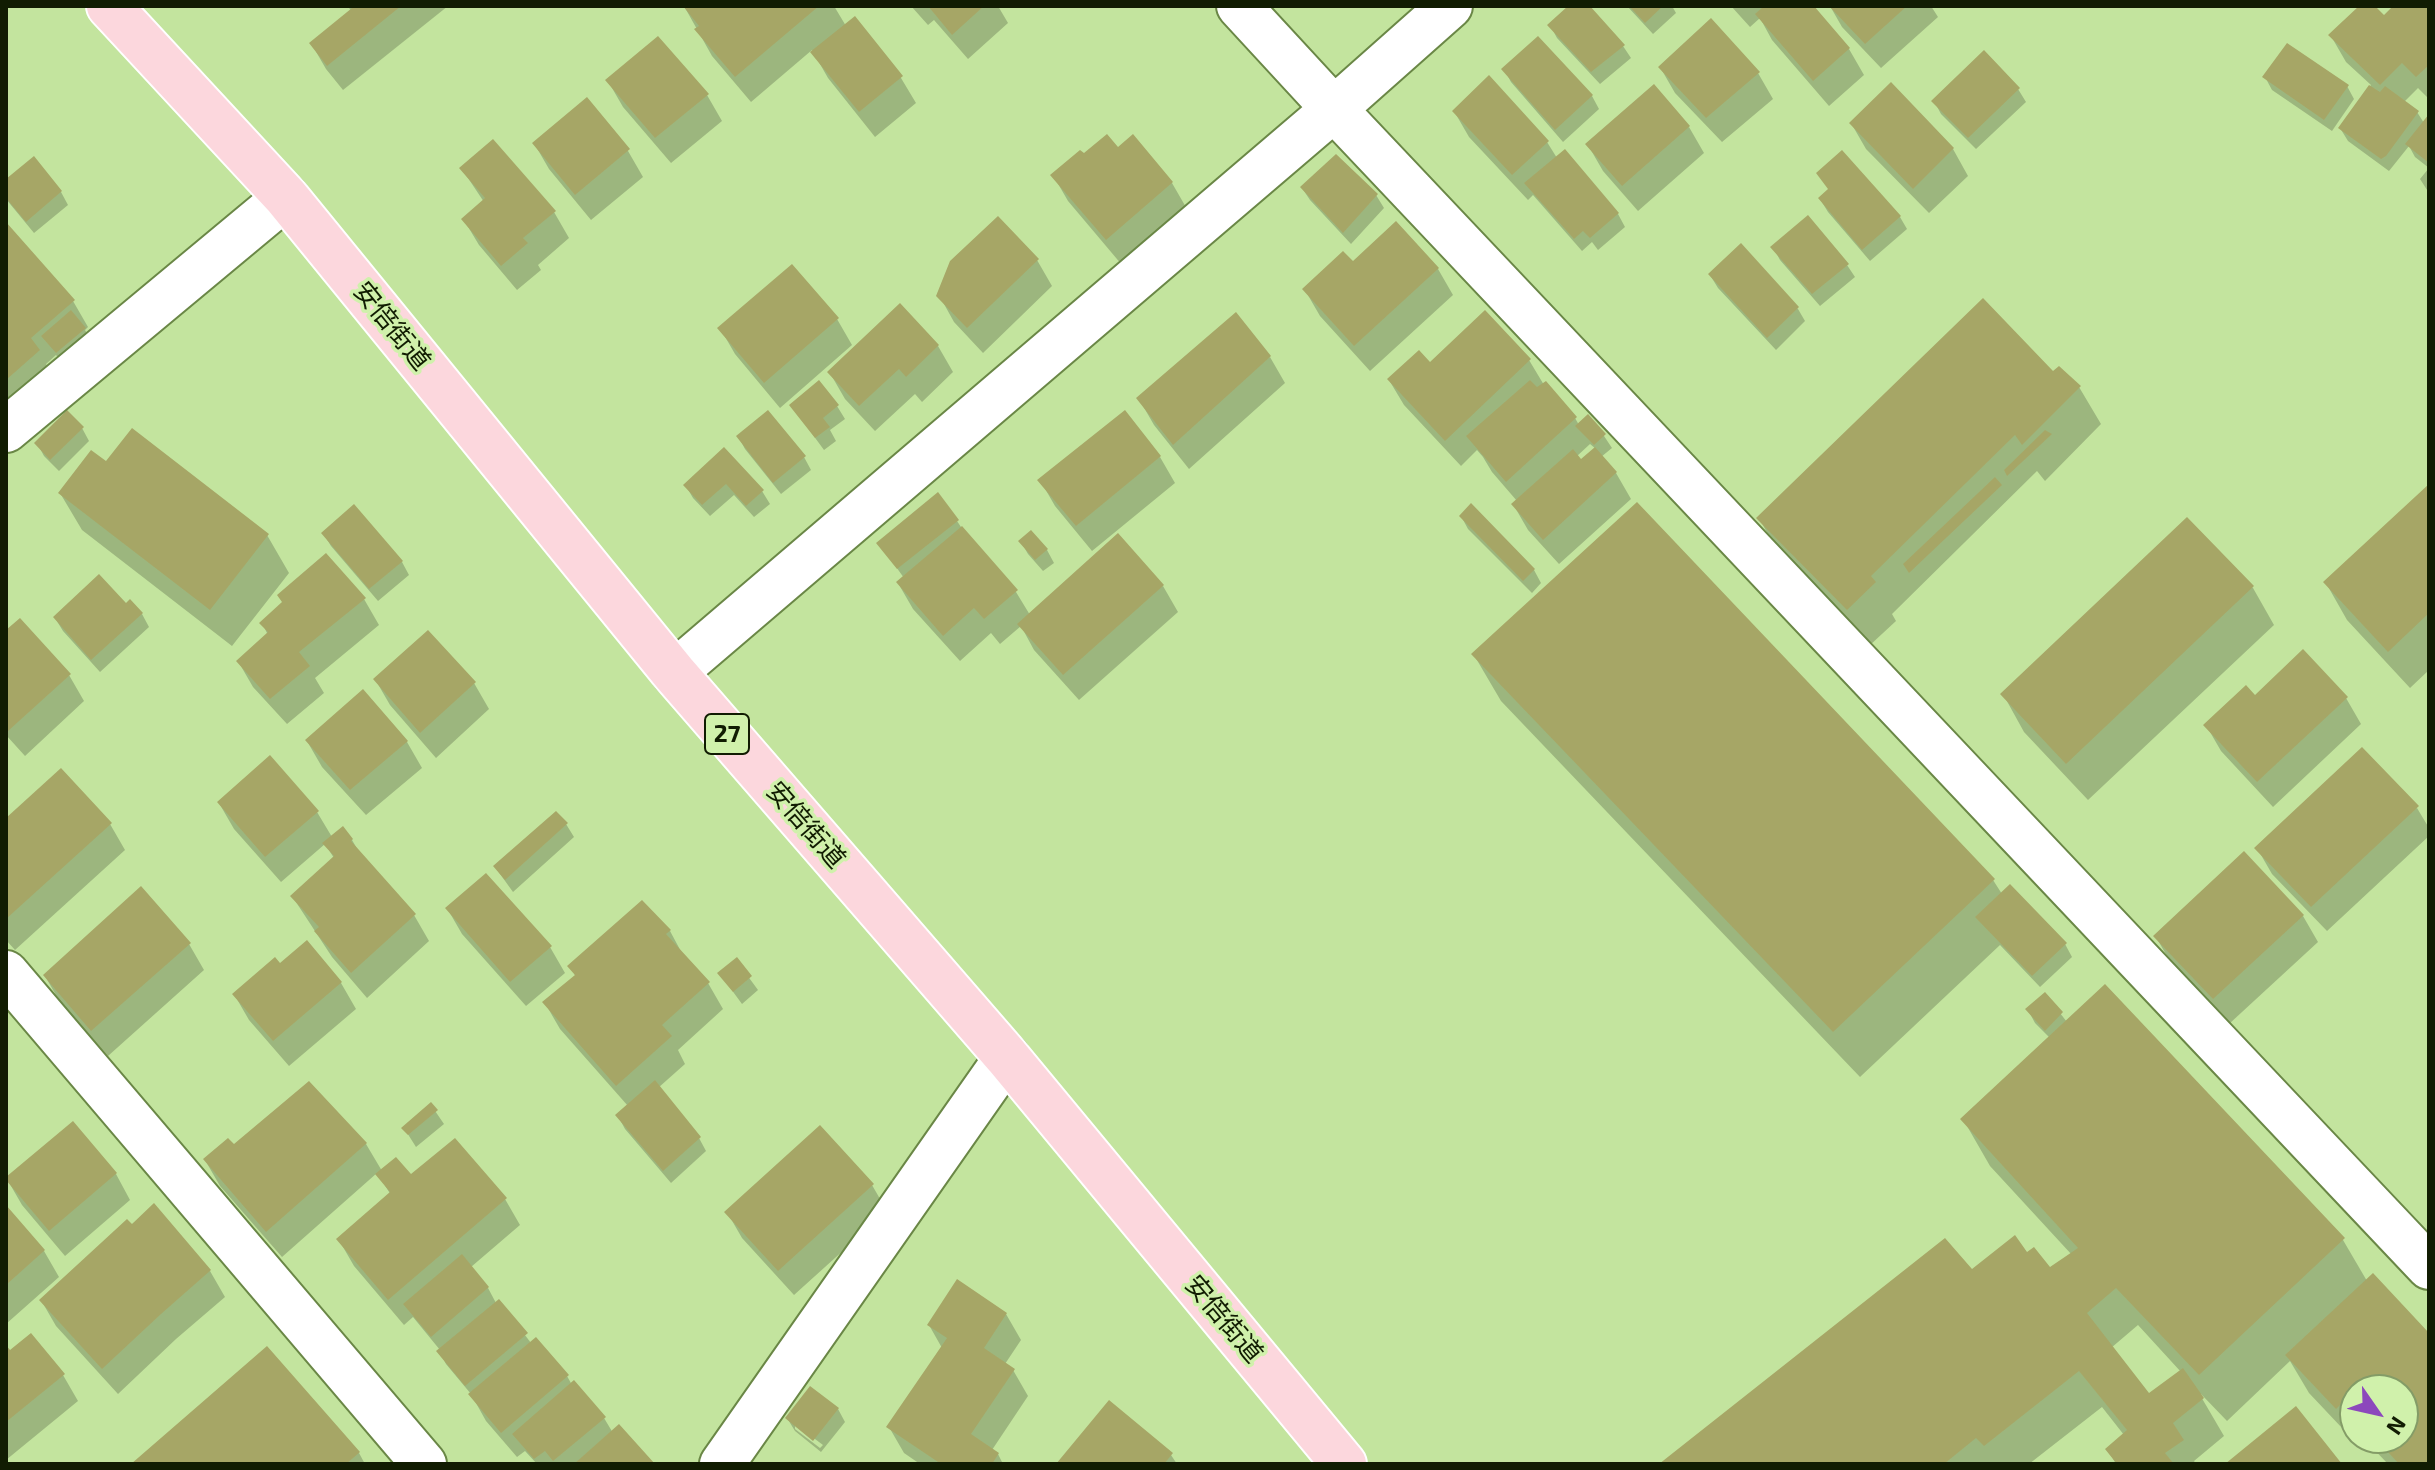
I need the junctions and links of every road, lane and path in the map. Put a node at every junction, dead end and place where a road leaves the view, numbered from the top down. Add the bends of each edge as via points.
1 (109, 6) edge
2 (1239, 6) edge
3 (1450, 6) edge
4 (1334, 109) junction
5 (286, 197) junction
6 (6, 430) edge
7 (674, 673) junction
8 (6, 973) edge
9 (1007, 1057) junction
10 (2429, 1267) edge
11 (424, 1464) edge
12 (722, 1464) edge
13 (1344, 1464) edge

1 - 5 main road, 安倍街道 / 27
2 - 4 street
3 - 4 street
4 - 7 street
4 - 10 street
5 - 6 street
5 - 7 main road, 安倍街道 / 27
7 - 9 main road, 安倍街道 / 27
8 - 11 street
9 - 12 street
9 - 13 main road, 安倍街道 / 27

